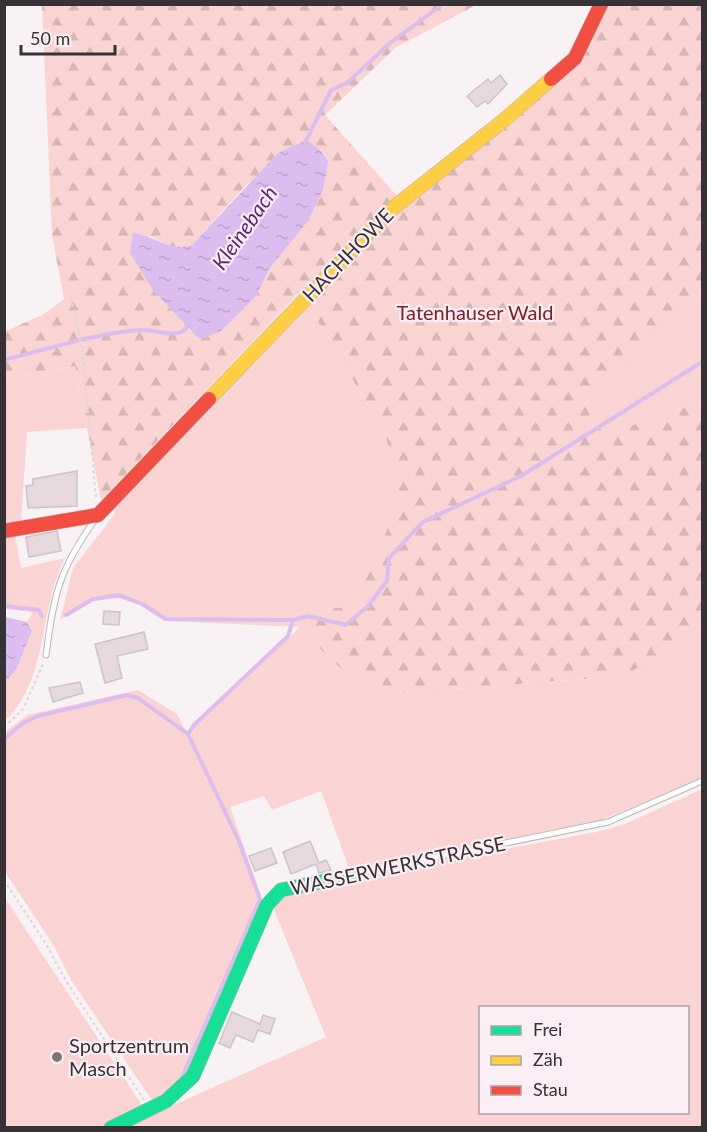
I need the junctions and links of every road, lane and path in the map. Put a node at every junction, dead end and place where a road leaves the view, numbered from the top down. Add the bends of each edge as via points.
1 (601, 4) edge
2 (71, 298) dead end
3 (98, 515) junction
4 (4, 531) edge
5 (46, 655) joint
6 (4, 728) edge
7 (702, 782) edge
8 (353, 875) joint
9 (4, 880) edge
10 (151, 1110) junction
11 (111, 1128) edge

1 - 3 street, HACHHOWE via 575,58 393,208
2 - 3 path via 82,348
3 - 4 street
3 - 5 lane, HACHHOWE via 60,576
5 - 6 path via 23,709
7 - 8 lane, WASSERWERKSTRASSE via 608,822
8 - 10 street, WASSERWERKSTRASSE via 281,890 267,905 193,1076 182,1091
9 - 10 path
10 - 11 street, WASSERWERKSTRASSE

